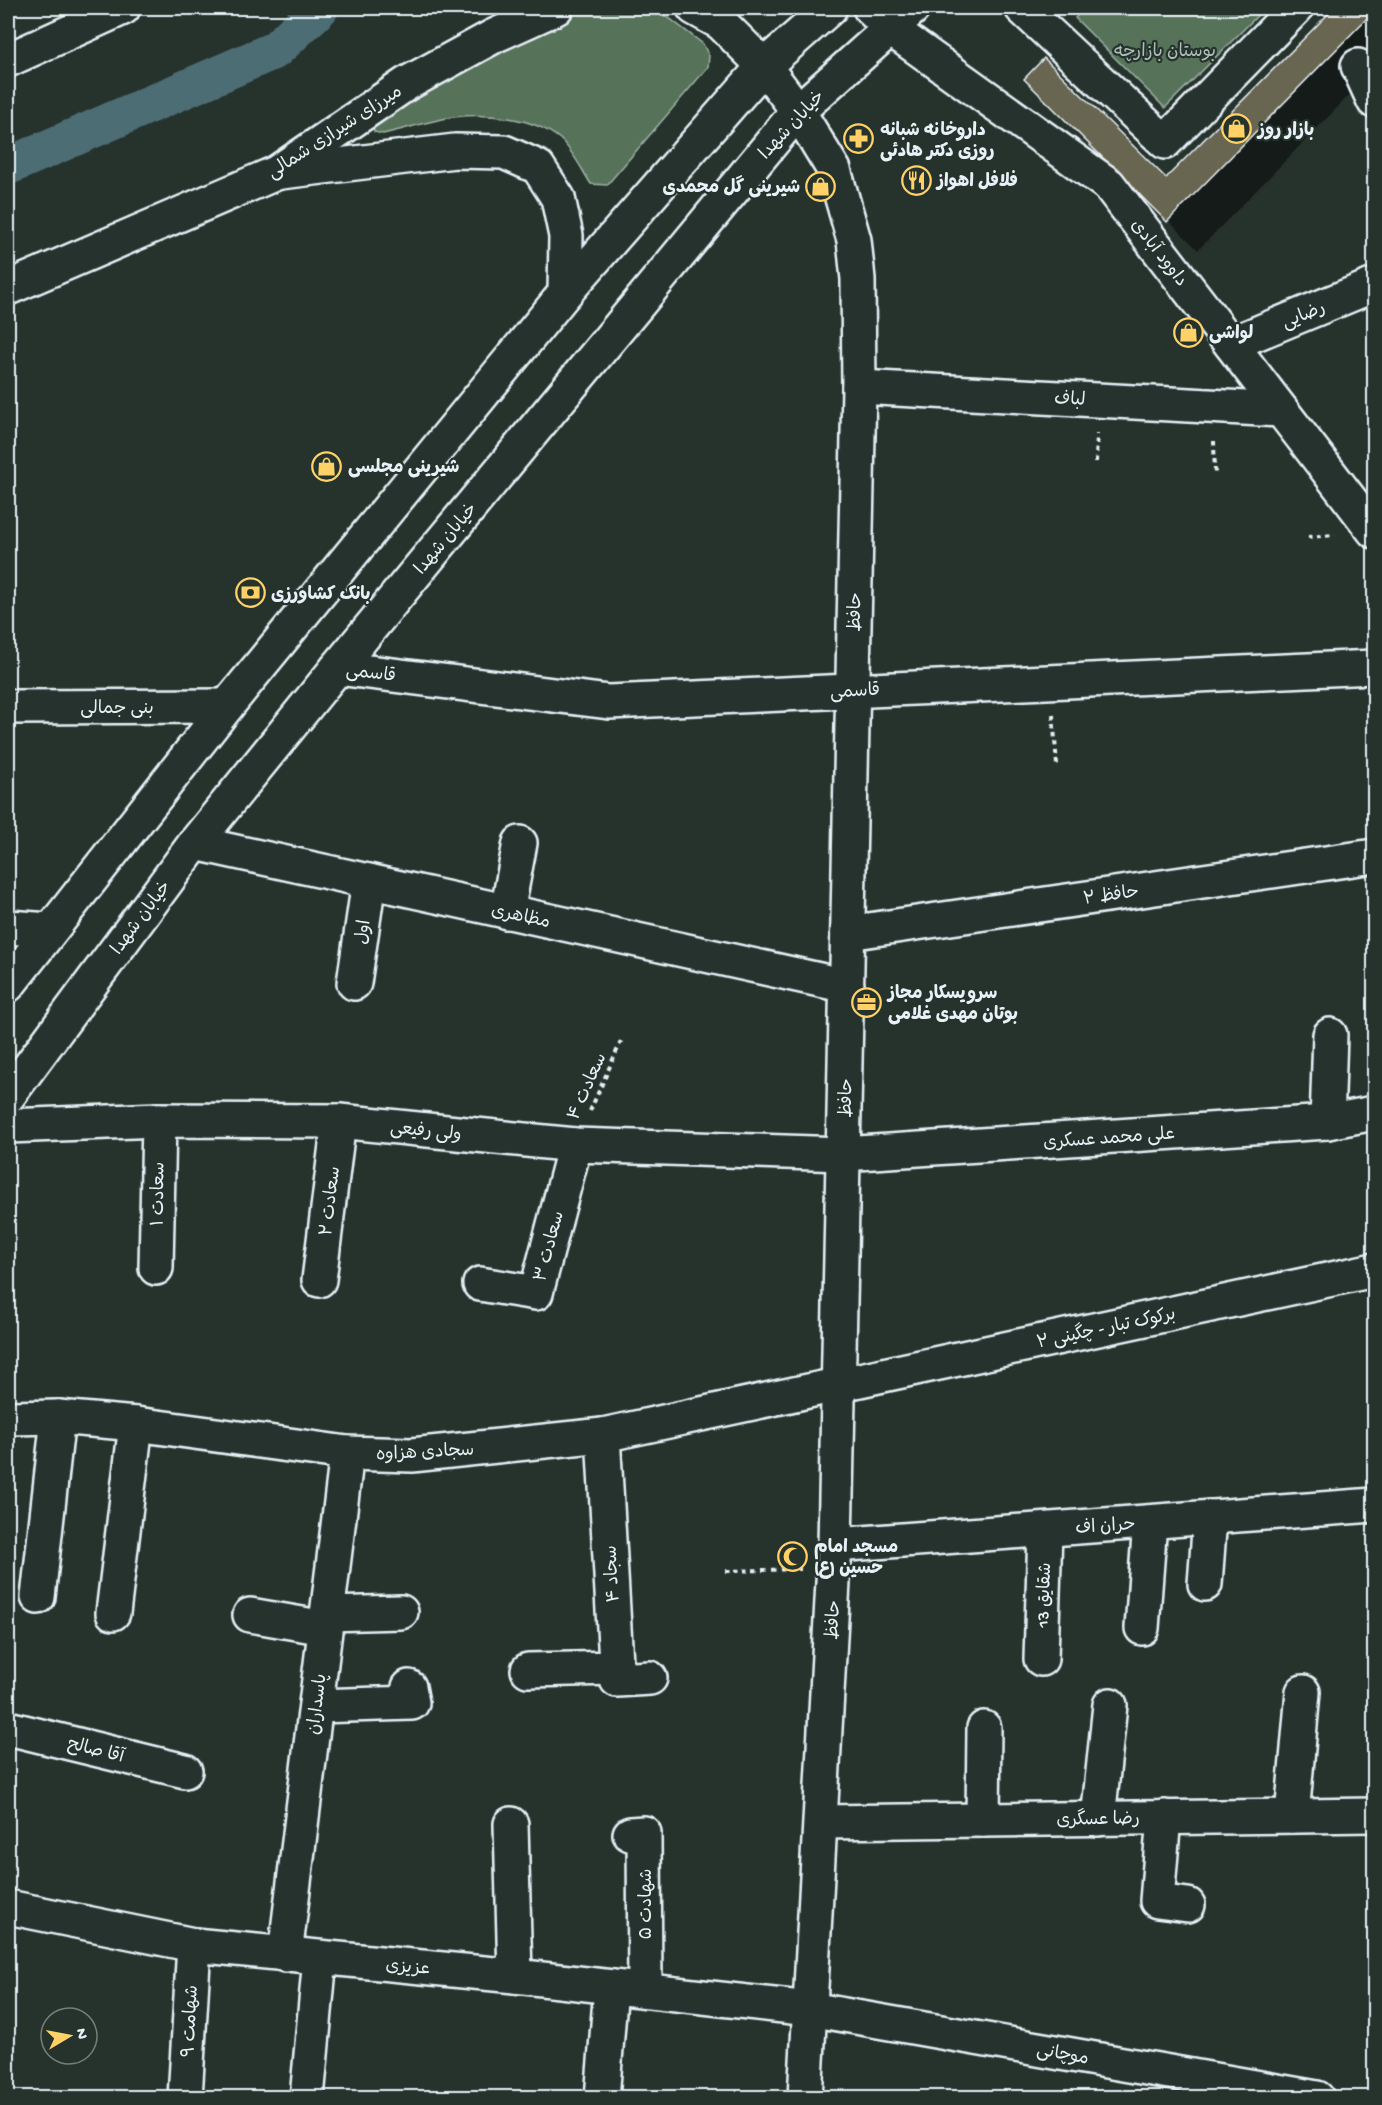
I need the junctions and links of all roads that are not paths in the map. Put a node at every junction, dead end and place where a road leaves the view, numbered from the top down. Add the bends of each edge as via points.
1 (123, 8) edge
2 (556, 8) edge
3 (694, 8) edge
4 (830, 8) edge
5 (1022, 8) edge
6 (1296, 8) edge
7 (891, 15) edge
8 (8, 60) edge
9 (764, 66) junction
10 (1358, 66) dead end
11 (1374, 101) edge
12 (798, 111) junction
13 (276, 173) junction
14 (1374, 285) edge
15 (8, 288) edge
16 (565, 293) junction
17 (1230, 344) junction
18 (859, 387) junction
19 (1281, 410) junction
20 (1374, 531) edge
21 (1374, 667) edge
22 (338, 668) junction
23 (852, 690) junction
24 (227, 706) junction
25 (8, 707) edge
26 (195, 843) junction
27 (520, 843) dead end
28 (1374, 856) edge
29 (369, 881) junction
30 (507, 912) junction
31 (8, 927) edge
32 (50, 930) junction
33 (848, 933) junction
34 (354, 982) dead end
35 (8, 985) edge
36 (847, 986) junction
37 (1330, 1035) dead end
38 (8, 1096) edge
39 (1374, 1113) edge
40 (159, 1120) junction
41 (339, 1121) junction
42 (1327, 1122) junction
43 (8, 1126) edge
44 (575, 1145) junction
45 (843, 1155) junction
46 (156, 1268) dead end
47 (1374, 1270) edge
48 (319, 1280) dead end
49 (480, 1284) dead end
50 (838, 1384) junction
51 (58, 1417) junction
52 (8, 1418) edge
53 (136, 1424) junction
54 (603, 1435) junction
55 (346, 1453) junction
56 (1374, 1505) edge
57 (1210, 1517) junction
58 (1150, 1522) junction
59 (1045, 1530) junction
60 (835, 1556) junction
61 (1205, 1584) dead end
62 (38, 1597) dead end
63 (401, 1612) dead end
64 (113, 1613) dead end
65 (250, 1614) dead end
66 (326, 1621) junction
67 (1142, 1628) dead end
68 (1041, 1659) dead end
69 (616, 1668) junction
70 (528, 1670) dead end
71 (650, 1678) dead end
72 (409, 1687) dead end
73 (1303, 1692) dead end
74 (1110, 1705) dead end
75 (316, 1706) junction
76 (8, 1728) edge
77 (984, 1728) dead end
78 (185, 1771) dead end
79 (1374, 1815) edge
80 (1292, 1816) junction
81 (1164, 1817) junction
82 (1098, 1818) junction
83 (983, 1820) junction
84 (820, 1822) junction
85 (511, 1824) dead end
86 (630, 1833) dead end
87 (1188, 1905) dead end
88 (8, 1907) edge
89 (194, 1945) junction
90 (285, 1955) junction
91 (320, 1958) junction
92 (515, 1976) junction
93 (611, 1987) junction
94 (645, 1990) junction
95 (810, 2008) junction
96 (185, 2097) edge
97 (307, 2097) edge
98 (602, 2097) edge
99 (805, 2097) edge
100 (1317, 2097) edge

1 - 8 street
2 - 13 street, میرزای شیرازی شمالی via 494,36 406,84
3 - 9 street via 721,23
4 - 9 street
5 - 6 street via 1165,142
7 - 12 street, خیابان شهدا
7 - 17 street, داوود آبادی via 1109,185
9 - 12 street, حافظ
9 - 16 street
10 - 11 street
12 - 18 street, حافظ via 834,170 854,240
12 - 22 street, خیابان شهدا
13 - 15 street, میرزای شیرازی شمالی
13 - 16 street via 455,151 504,152 538,167 558,198 566,236
14 - 17 street, رضایی
16 - 24 street
17 - 19 street, داوود آبادی
18 - 19 street, لباف
18 - 23 street, حافظ
19 - 20 street, داوود آبادی
21 - 23 street, قاسمی
22 - 23 street, قاسمی via 609,702
22 - 26 street, خیابان شهدا
23 - 33 street, حافظ
24 - 25 street, بنی جمالی
24 - 32 street
26 - 29 street, مظاهری
26 - 38 street, خیابان شهدا
27 - 30 street
28 - 33 street, حافظ ۲
29 - 30 street, مظاهری
29 - 34 street, اول
30 - 36 street, مظاهری
31 - 32 street
32 - 35 street
33 - 36 street, حافظ
36 - 45 street, حافظ
37 - 42 street
39 - 42 street, علی محمد عسکری
40 - 41 street, ولی رفیعی
40 - 43 street, ولی رفیعی
40 - 46 street, سعادت ۱
41 - 44 street, ولی رفیعی
41 - 48 street, سعادت ۲
42 - 45 street, علی محمد عسکری
44 - 45 street, ولی رفیعی
44 - 49 street, سعادت ۳ via 536,1293
45 - 50 street, حافظ
47 - 50 street, برکوک تبار - چگینی ۲
50 - 54 street, سجادی هزاوه
50 - 60 street, حافظ
51 - 52 street, سجادی هزاوه
51 - 53 street, سجادی هزاوه
51 - 62 street
53 - 55 street, سجادی هزاوه
53 - 64 street
54 - 55 street, سجادی هزاوه via 412,1455
54 - 69 street, سجاد ۴
55 - 66 street, پاسداران
56 - 57 street, حران اف
57 - 58 street, حران اف
57 - 61 street
58 - 59 street, حران اف
58 - 67 street
59 - 60 street, حران اف
59 - 68 street, شقایق 13
60 - 84 street, حافظ
63 - 66 street
65 - 66 street
66 - 75 street, پاسداران
69 - 70 street
69 - 71 street via 618,1680
72 - 75 street via 412,1703
73 - 80 street
74 - 82 street
75 - 90 street, پاسداران
76 - 78 street, آقا صالح
77 - 83 street
79 - 80 street, رضا عسگری
80 - 81 street, رضا عسگری
81 - 82 street, رضا عسگری
81 - 87 street via 1157,1901
82 - 83 street, رضا عسگری
83 - 84 street, رضا عسگری
84 - 95 street, حافظ
85 - 92 street
86 - 94 street, شهادت ۵ via 644,1833
88 - 89 street, عزیزی
89 - 90 street, عزیزی
89 - 96 street, شهامت ۹
90 - 91 street, عزیزی
91 - 92 street, عزیزی
91 - 97 street
92 - 93 street, عزیزی
93 - 94 street, عزیزی
93 - 98 street
94 - 95 street, عزیزی
95 - 99 street, حافظ
95 - 100 street, موچانی

